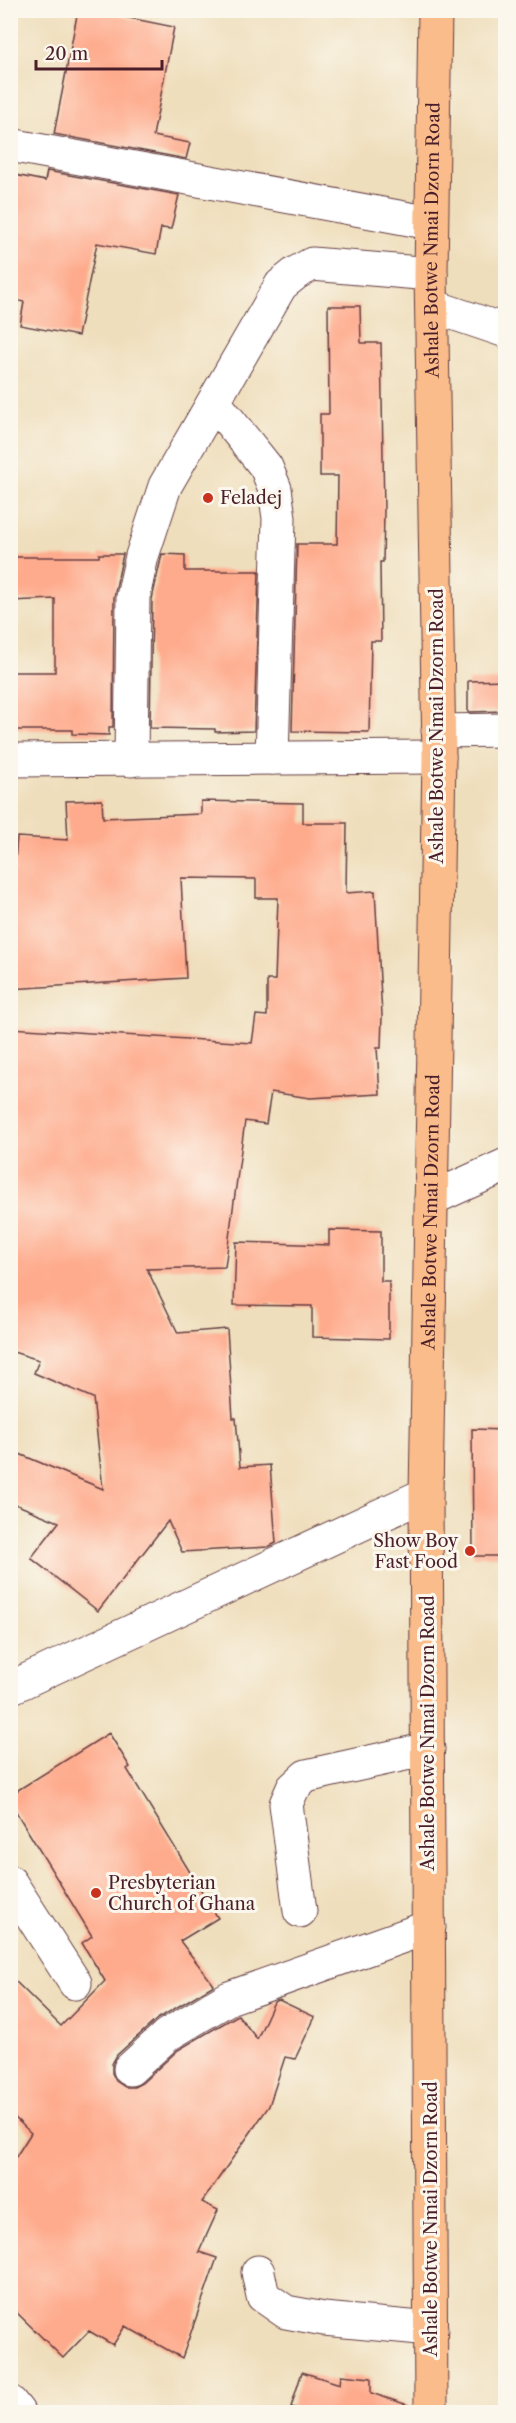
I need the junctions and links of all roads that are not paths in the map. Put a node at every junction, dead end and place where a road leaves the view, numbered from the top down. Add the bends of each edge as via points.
1 (435, 10) edge
2 (10, 145) edge
3 (431, 223) junction
4 (432, 290) junction
5 (506, 331) edge
6 (214, 402) junction
7 (506, 730) edge
8 (439, 744) junction
9 (272, 758) junction
10 (10, 760) edge
11 (131, 760) junction
12 (506, 1165) edge
13 (431, 1199) junction
14 (426, 1494) junction
15 (10, 1688) edge
16 (428, 1749) junction
17 (10, 1882) edge
18 (300, 1911) dead end
19 (429, 1927) junction
20 (75, 1983) dead end
21 (130, 2069) dead end
22 (258, 2272) dead end
23 (431, 2329) junction
24 (10, 2402) edge
25 (18, 2412) edge
26 (431, 2412) edge

1 - 3 main road, Ashale Botwe Nmai Dzorn Road
2 - 3 street
3 - 4 main road, Ashale Botwe Nmai Dzorn Road
4 - 5 street
4 - 6 street via 312,264 281,285
4 - 8 main road, Ashale Botwe Nmai Dzorn Road
6 - 9 street via 266,467 275,489 279,518
6 - 11 street via 165,486 142,556 133,597
7 - 8 street
8 - 9 street
8 - 13 main road, Ashale Botwe Nmai Dzorn Road
9 - 11 street
10 - 11 street
12 - 13 street
13 - 14 main road, Ashale Botwe Nmai Dzorn Road
14 - 15 street
14 - 16 main road, Ashale Botwe Nmai Dzorn Road
16 - 18 street via 306,1776 292,1788 286,1804
16 - 19 main road, Ashale Botwe Nmai Dzorn Road
17 - 20 street
19 - 21 street via 229,1998 167,2035
19 - 23 main road, Ashale Botwe Nmai Dzorn Road
22 - 23 street via 263,2296 286,2312
23 - 26 main road, Ashale Botwe Nmai Dzorn Road
24 - 25 street

